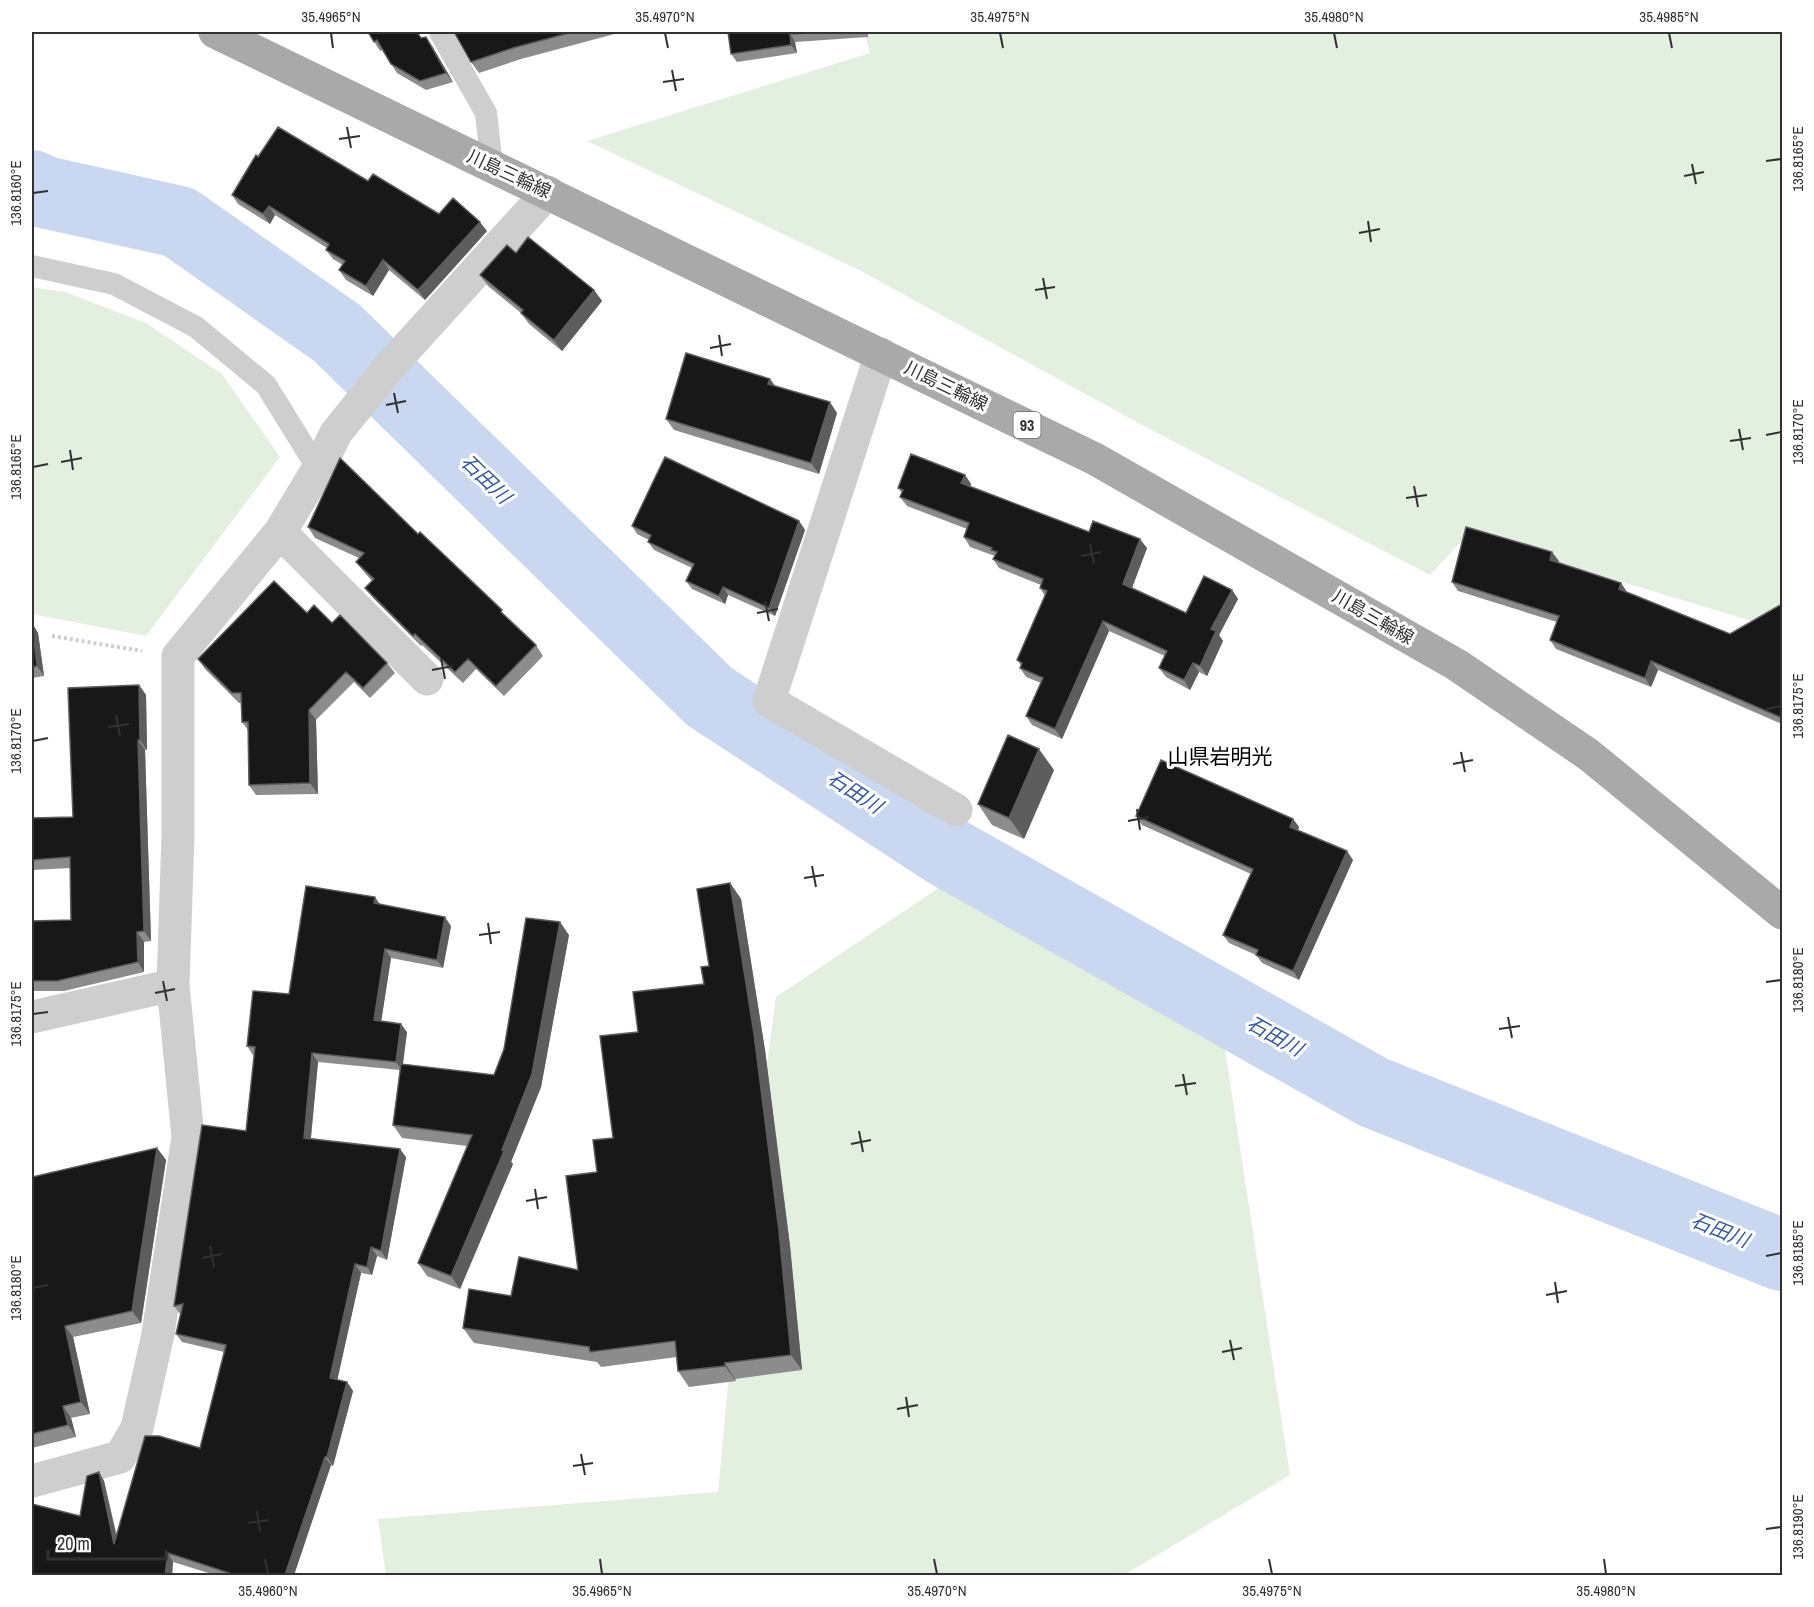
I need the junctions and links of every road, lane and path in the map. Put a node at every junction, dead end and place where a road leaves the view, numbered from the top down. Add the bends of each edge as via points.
1 (215, 32) edge
2 (440, 32) edge
3 (492, 166) junction
4 (548, 192) junction
5 (32, 266) edge
6 (881, 354) junction
7 (318, 469) junction
8 (280, 532) junction
9 (52, 636) dead end
10 (178, 656) junction
11 (427, 679) dead end
12 (956, 810) dead end
13 (1782, 913) edge
14 (173, 985) junction
15 (32, 1017) edge
16 (32, 1481) edge

1 - 3 main road, 川島三輪線 / 93
2 - 3 lane via 486,113
3 - 4 main road, 川島三輪線 / 93
4 - 6 main road, 川島三輪線 / 93
4 - 7 street via 390,366 336,433
5 - 7 lane via 114,284 196,327 266,385
6 - 12 street via 769,701
6 - 13 main road, 川島三輪線 / 93 via 1095,459 1457,665 1589,755
7 - 8 street
8 - 10 street
8 - 11 street
9 - 10 path
10 - 14 street
14 - 15 street
14 - 16 street via 188,1137 158,1334 137,1428 120,1457

